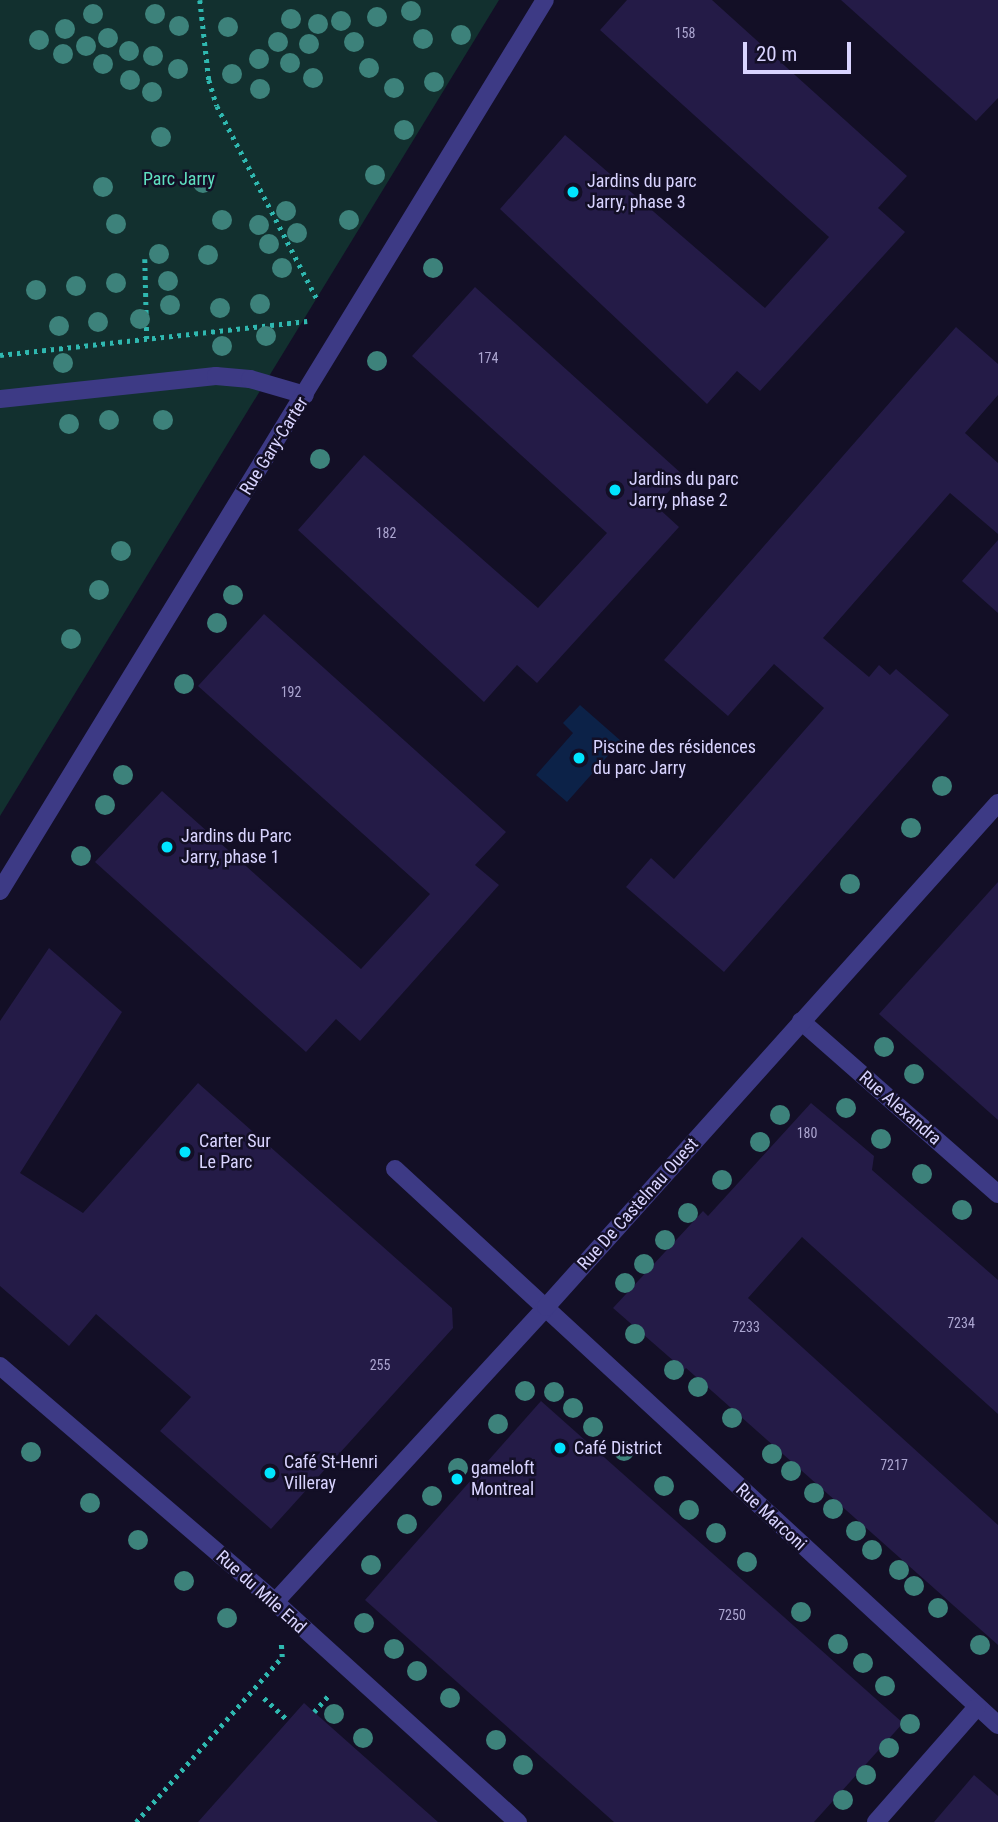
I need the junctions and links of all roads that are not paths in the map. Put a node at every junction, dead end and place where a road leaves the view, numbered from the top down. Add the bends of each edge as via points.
1 (545, 0) edge
2 (305, 395) junction
3 (0, 399) edge
4 (998, 803) edge
5 (0, 891) edge
6 (801, 1021) junction
7 (395, 1169) dead end
8 (998, 1194) edge
9 (546, 1307) junction
10 (0, 1366) edge
11 (275, 1602) junction
12 (977, 1707) junction
13 (998, 1725) edge
14 (518, 1822) edge
15 (876, 1822) edge

1 - 2 street, Rue Gary-Carter
2 - 3 street via 250,379 216,376
2 - 5 street, Rue Gary-Carter
4 - 6 street, Rue De Castelnau Ouest
6 - 8 street, Rue Alexandra
6 - 9 street, Rue De Castelnau Ouest
7 - 9 street, Rue Marconi
9 - 11 street, Rue De Castelnau Ouest
9 - 12 street, Rue Marconi
10 - 11 street, Rue du Mile End
11 - 14 street, Rue du Mile End
12 - 13 street, Rue Marconi
12 - 15 street

